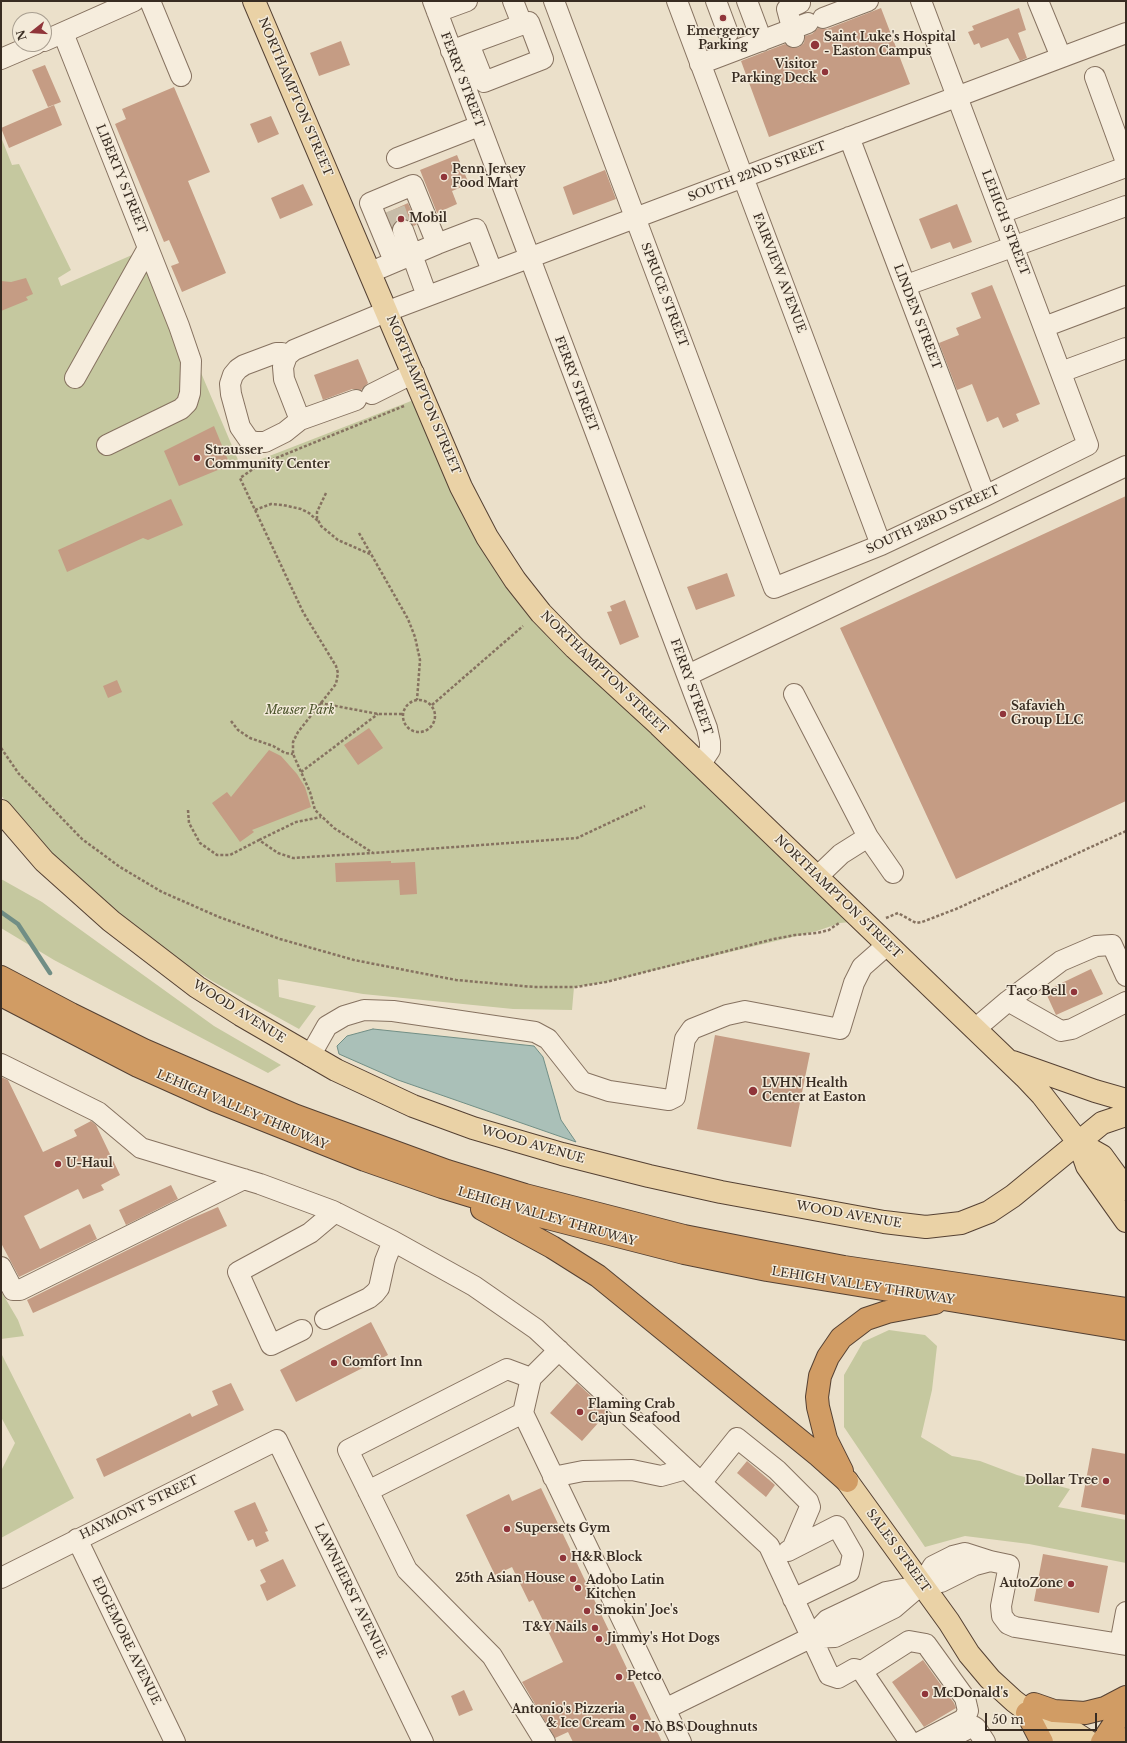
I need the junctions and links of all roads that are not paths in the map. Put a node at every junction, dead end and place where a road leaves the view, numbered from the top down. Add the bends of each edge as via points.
1 (134, 1) edge
2 (150, 1) edge
3 (254, 1) edge
4 (468, 1) edge
5 (513, 1) edge
6 (554, 1) edge
7 (677, 1) edge
8 (716, 1) edge
9 (747, 1) edge
10 (868, 1) edge
11 (921, 1) edge
12 (1038, 1) edge
13 (800, 3) dead end
14 (435, 7) edge
15 (811, 23) edge
16 (522, 24) junction
17 (62, 33) junction
18 (728, 33) dead end
19 (1126, 33) edge
20 (52, 37) edge
21 (762, 41) junction
22 (460, 48) junction
23 (572, 48) junction
24 (17, 52) edge
25 (1061, 57) junction
26 (1, 59) edge
27 (543, 59) junction
28 (700, 64) junction
29 (181, 76) dead end
30 (1095, 77) dead end
31 (957, 96) junction
32 (480, 126) junction
33 (849, 137) junction
34 (397, 158) dead end
35 (1126, 162) edge
36 (1126, 167) edge
37 (743, 177) junction
38 (370, 203) junction
39 (1126, 206) edge
40 (1001, 213) junction
41 (346, 214) junction
42 (635, 218) junction
43 (403, 230) tunnel mouth
44 (437, 244) junction
45 (1014, 246) junction
46 (148, 248) junction
47 (413, 254) junction
48 (529, 258) junction
49 (394, 261) junction
50 (492, 271) junction
51 (371, 272) junction
52 (915, 282) dead end
53 (427, 296) junction
54 (1126, 296) edge
55 (388, 310) junction
56 (1044, 327) junction
57 (1126, 348) edge
58 (287, 356) junction
59 (1061, 372) junction
60 (414, 373) junction
61 (75, 378) dead end
62 (300, 420) junction
63 (1088, 445) joint
64 (107, 446) dead end
65 (1126, 466) edge
66 (985, 496) junction
67 (881, 545) junction
68 (774, 588) joint
69 (688, 675) junction
70 (794, 694) dead end
71 (700, 765) junction
72 (1, 811) edge
73 (868, 837) junction
74 (893, 873) dead end
75 (817, 877) junction
76 (887, 945) junction
77 (1126, 976) edge
78 (1, 977) edge
79 (1, 996) edge
80 (1008, 1001) junction
81 (1126, 1002) edge
82 (975, 1028) junction
83 (310, 1056) junction
84 (1008, 1060) junction
85 (1, 1064) edge
86 (1126, 1100) edge
87 (1126, 1115) edge
88 (1079, 1143) junction
89 (244, 1179) junction
90 (1124, 1183) edge
91 (442, 1187) junction
92 (335, 1212) junction
93 (1126, 1221) edge
94 (394, 1241) junction
95 (1, 1267) edge
96 (951, 1299) junction
97 (1126, 1309) edge
98 (325, 1319) dead end
99 (1126, 1329) edge
100 (302, 1330) dead end
101 (559, 1350) junction
102 (531, 1378) junction
103 (523, 1413) junction
104 (277, 1440) joint
105 (686, 1469) junction
106 (553, 1477) junction
107 (847, 1481) junction
108 (701, 1483) junction
109 (368, 1491) junction
110 (77, 1539) junction
111 (792, 1548) junction
112 (774, 1558) junction
113 (1, 1578) edge
114 (922, 1584) junction
115 (793, 1599) junction
116 (1126, 1612) edge
117 (810, 1638) junction
118 (918, 1643) junction
119 (1123, 1644) edge
120 (866, 1668) junction
121 (1126, 1697) edge
122 (1126, 1706) edge
123 (1030, 1708) junction
124 (665, 1709) junction
125 (1126, 1739) edge
126 (176, 1742) edge
127 (423, 1742) edge
128 (545, 1742) edge
129 (681, 1742) edge
130 (910, 1742) edge
131 (920, 1742) edge
132 (943, 1742) edge
133 (985, 1742) edge
134 (1042, 1742) edge
135 (1068, 1742) edge
136 (1089, 1742) edge
137 (1102, 1742) edge
138 (1124, 1742) edge

1 - 17 street
2 - 29 street
3 - 41 main road, NORTHAMPTON STREET
4 - 14 street
5 - 16 street
6 - 23 street, SPRUCE STREET
7 - 28 street, FAIRVIEW AVENUE
8 - 18 street
9 - 21 street
10 - 15 street
11 - 31 street, LEHIGH STREET
12 - 25 street
13 - 15 street via 787,9 790,29
14 - 22 street, FERRY STREET
15 - 21 street
16 - 22 street
16 - 27 street via 529,22
17 - 20 street
17 - 46 street, LIBERTY STREET
19 - 25 street, SOUTH 22ND STREET
21 - 28 street
22 - 27 street via 484,82
22 - 32 street, FERRY STREET
23 - 27 street
23 - 42 street, SPRUCE STREET
24 - 26 street
25 - 31 street, SOUTH 22ND STREET
28 - 37 street, FAIRVIEW AVENUE
30 - 35 street
31 - 33 street, SOUTH 22ND STREET
31 - 40 street, LEHIGH STREET
32 - 34 street
32 - 48 street, FERRY STREET
33 - 37 street, SOUTH 22ND STREET
33 - 66 street, LINDEN STREET
36 - 40 street
37 - 42 street, SOUTH 22ND STREET
37 - 67 street, FAIRVIEW AVENUE
38 - 41 street
38 - 44 street via 392,202 413,185
38 - 49 street
39 - 45 street
40 - 45 street, LEHIGH STREET
41 - 51 main road, NORTHAMPTON STREET
42 - 48 street, SOUTH 22ND STREET
42 - 68 street, SPRUCE STREET
43 - 47 street
44 - 47 street
44 - 50 street via 476,229
45 - 52 street
45 - 56 street, LEHIGH STREET
46 - 61 street
46 - 64 street, LIBERTY STREET via 180,326 191,361 190,393 187,403 181,409
47 - 49 street
47 - 53 street
48 - 50 street, SOUTH 22ND STREET
48 - 69 street, FERRY STREET
49 - 51 street
50 - 53 street, SOUTH 22ND STREET
51 - 55 main road, NORTHAMPTON STREET
53 - 55 street, SOUTH 22ND STREET
54 - 56 street
55 - 58 street, SOUTH 22ND STREET via 294,350
55 - 60 main road, NORTHAMPTON STREET
56 - 59 street, LEHIGH STREET
57 - 59 street
58 - 62 street via 283,367 284,379
58 - 62 street via 276,353 238,369 230,384 231,394 240,427 249,440 265,442 285,432
59 - 63 street, LEHIGH STREET
60 - 62 street via 364,397
60 - 71 main road, NORTHAMPTON STREET via 473,511 515,580 561,634
63 - 66 street, SOUTH 23RD STREET
65 - 69 street
66 - 67 street, SOUTH 23RD STREET
67 - 68 street, SOUTH 23RD STREET
69 - 71 street, FERRY STREET via 710,742 708,753
70 - 73 street
71 - 75 main road, NORTHAMPTON STREET
72 - 83 main road, WOOD AVENUE via 44,861 117,926 197,987
73 - 74 street
73 - 75 street via 842,854
75 - 76 main road, NORTHAMPTON STREET
76 - 82 main road, NORTHAMPTON STREET
76 - 83 street via 862,967 854,983 840,1029 745,1011 727,1015 692,1029 685,1039 675,1097 669,1100 609,1091 582,1082 548,1039 535,1032 393,1011 364,1010 344,1016 327,1026
77 - 80 street via 1112,945 1096,946 1061,961
78 - 97 highway, LEHIGH VALLEY THRUWAY via 144,1050 280,1109 391,1151 525,1195 677,1234 844,1267
79 - 91 highway, LEHIGH VALLEY THRUWAY via 138,1066 214,1100 336,1149
80 - 81 street via 1061,1031 1072,1029
80 - 82 street
82 - 84 main road, NORTHAMPTON STREET
83 - 88 main road, WOOD AVENUE via 413,1106 473,1128 562,1154 721,1192 907,1226 926,1227 961,1223 989,1212
84 - 86 main road
84 - 88 main road, NORTHAMPTON STREET via 1042,1095
85 - 89 street via 98,1112 141,1148
87 - 88 main road, WOOD AVENUE via 1102,1123
88 - 90 main road, NORTHAMPTON STREET via 1102,1156
88 - 93 main road, NORTHAMPTON STREET via 1087,1166
89 - 92 street
89 - 95 street via 20,1290 13,1290
91 - 96 highway, LEHIGH VALLEY THRUWAY via 539,1216 684,1253 839,1283
91 - 107 highway via 552,1247 598,1276
92 - 94 street
92 - 100 street via 310,1233 238,1272 271,1345
94 - 98 street via 385,1261 379,1288 375,1293 370,1298
94 - 101 street via 474,1286 536,1329
96 - 99 highway, LEHIGH VALLEY THRUWAY via 1060,1320
96 - 107 highway via 887,1312 866,1320 841,1338 828,1357 818,1387 818,1407 826,1439
101 - 102 street
101 - 105 street
102 - 103 street
102 - 109 street via 507,1369 348,1450
103 - 106 street
103 - 109 street
104 - 110 street, HAYMONT STREET
104 - 127 street, LAWNHERST AVENUE
105 - 106 street via 661,1476 632,1470 583,1471
105 - 108 street
106 - 124 street
107 - 114 main road, SALES STREET
108 - 111 street via 737,1438 777,1470 808,1501 810,1507
108 - 112 street via 769,1546
109 - 128 street via 407,1570 492,1656
110 - 113 street, HAYMONT STREET
110 - 126 street, EDGEMORE AVENUE
111 - 112 street
111 - 115 street via 837,1526 853,1554 848,1572
112 - 115 street
114 - 117 street via 894,1608 836,1637
114 - 119 street via 933,1566 959,1554 1009,1565 1000,1606 1002,1616 1008,1624 1015,1628
114 - 123 main road, SALES STREET via 980,1668 1002,1691
115 - 117 street
116 - 119 street
117 - 120 street via 829,1676 838,1678 854,1670
117 - 124 street
118 - 120 street
118 - 120 street via 959,1702 957,1712 932,1730 922,1731 912,1724
118 - 131 street via 965,1698 968,1711 964,1719
120 - 130 street
121 - 123 highway via 1105,1708 1085,1713
122 - 137 highway
123 - 134 highway
123 - 135 main road, SALES STREET
123 - 136 main road, SALES STREET
124 - 129 street
125 - 138 highway
132 - 133 street via 973,1726

